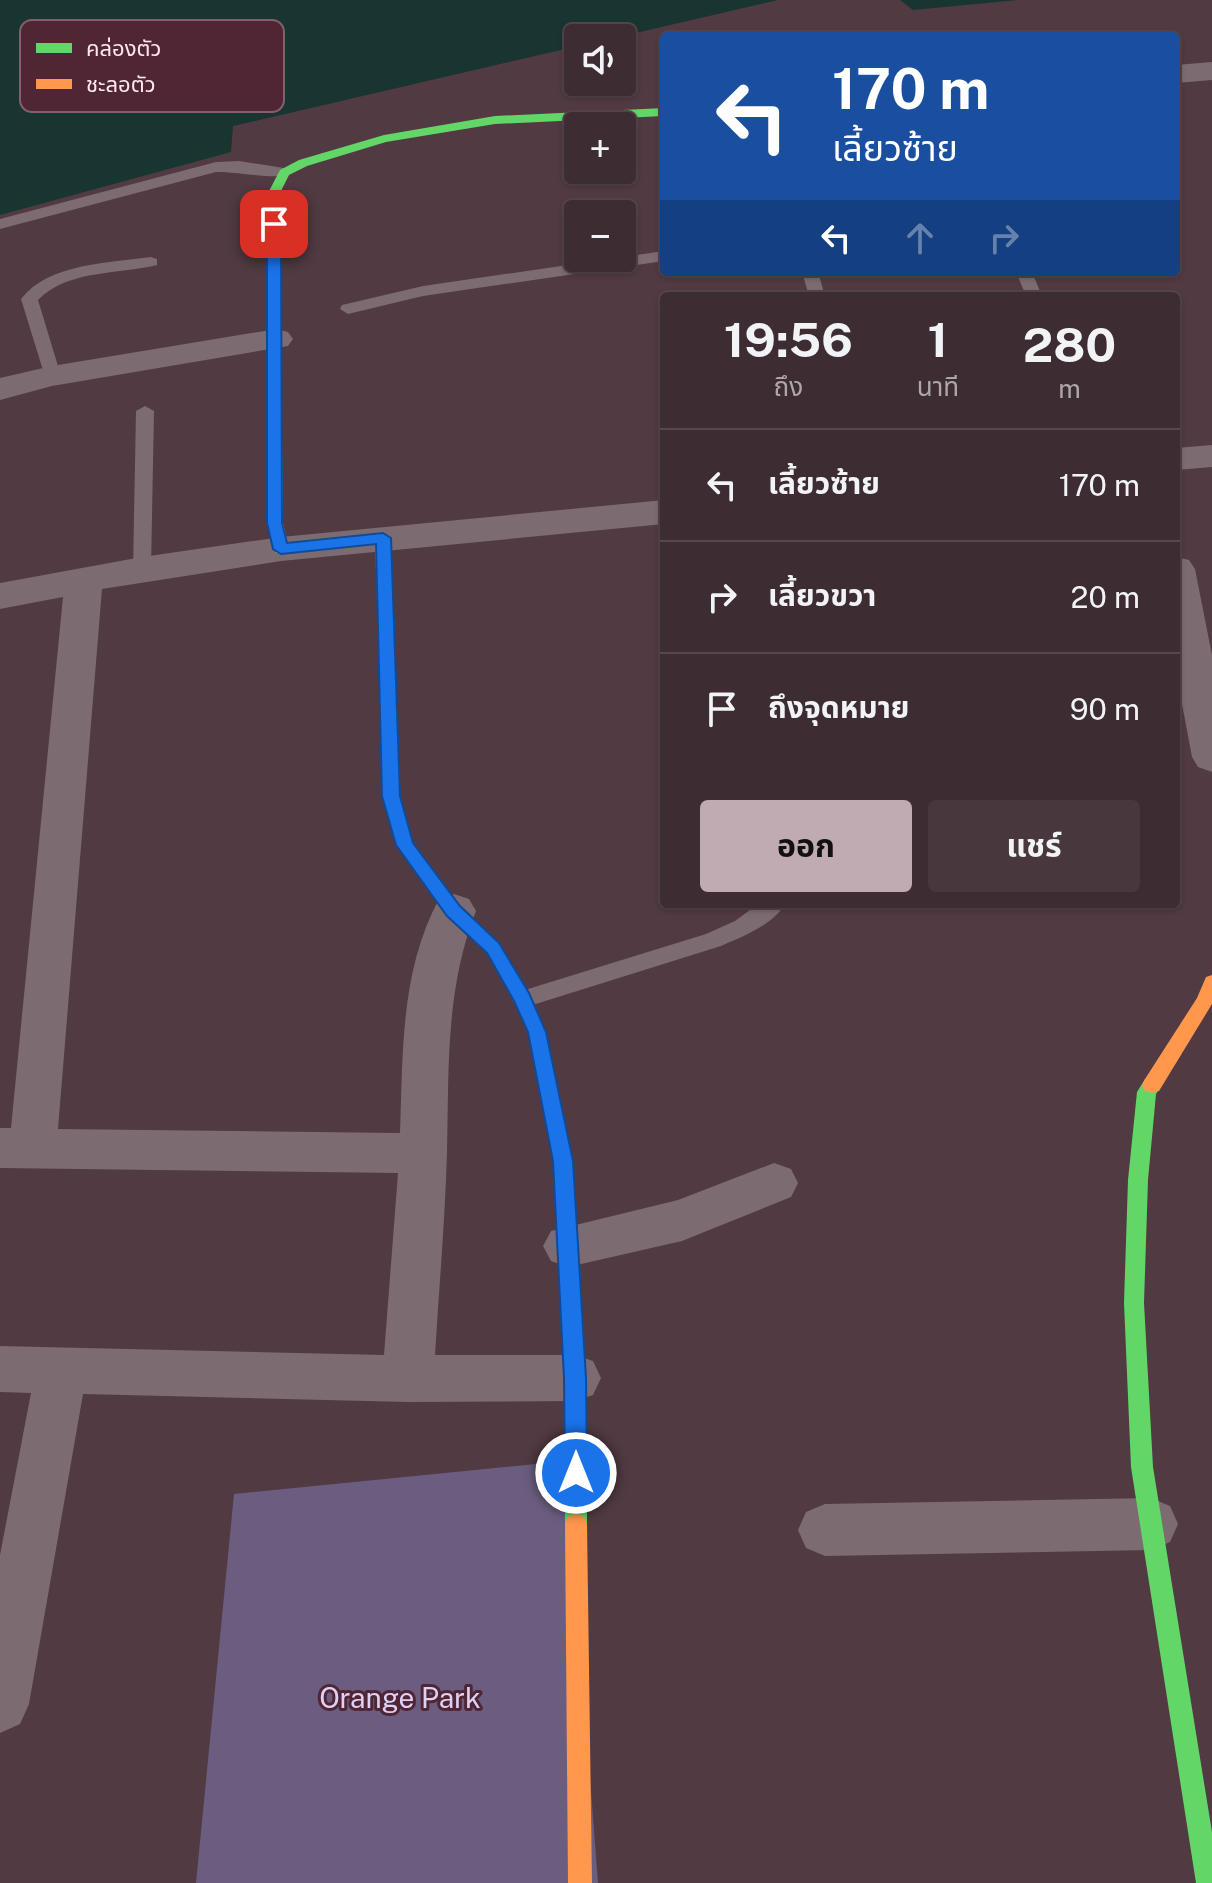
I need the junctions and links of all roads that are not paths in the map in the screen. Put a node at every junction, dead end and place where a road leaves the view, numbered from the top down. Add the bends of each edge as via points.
1 (1212, 71) edge
2 (1180, 74) edge
3 (660, 112) edge
4 (284, 173) junction
5 (0, 224) edge
6 (660, 257) edge
7 (151, 262) dead end
8 (348, 309) dead end
9 (276, 339) junction
10 (52, 376) junction
11 (0, 389) edge
12 (145, 411) dead end
13 (1212, 456) edge
14 (1180, 459) edge
15 (660, 512) edge
16 (383, 538) junction
17 (281, 549) junction
18 (142, 569) junction
19 (84, 580) junction
20 (1180, 590) edge
21 (0, 596) edge
22 (1212, 757) edge
23 (769, 908) edge
24 (454, 911) junction
25 (1212, 982) edge
26 (523, 999) junction
27 (16, 1147) edge
28 (423, 1153) junction
29 (774, 1183) dead end
30 (568, 1246) junction
31 (0, 1369) edge
32 (61, 1371) junction
33 (575, 1378) junction
34 (408, 1379) junction
35 (1151, 1524) junction
36 (825, 1530) dead end
37 (0, 1704) edge
38 (580, 1883) edge
39 (1208, 1883) edge

1 - 2 street
3 - 4 street via 480,122 348,147
4 - 5 lane via 216,167
4 - 9 street via 273,195
6 - 8 lane via 423,291
7 - 10 lane via 36,288 29,299
9 - 10 street
9 - 17 street via 275,523
10 - 11 street
12 - 18 lane
13 - 14 street
15 - 16 street
16 - 17 street
16 - 24 street via 391,796 405,845
17 - 18 street
18 - 19 street
19 - 21 street
19 - 27 street
20 - 22 street
23 - 26 lane via 713,940
24 - 26 street via 493,948
24 - 28 street via 431,978
25 - 35 street via 1147,1092 1134,1303 1142,1467
26 - 30 street via 537,1032 563,1161
27 - 28 street
28 - 34 street
29 - 30 street via 682,1220
30 - 33 street
31 - 32 street
32 - 34 street
32 - 37 street
33 - 34 street
33 - 38 street
35 - 36 street
35 - 39 street

